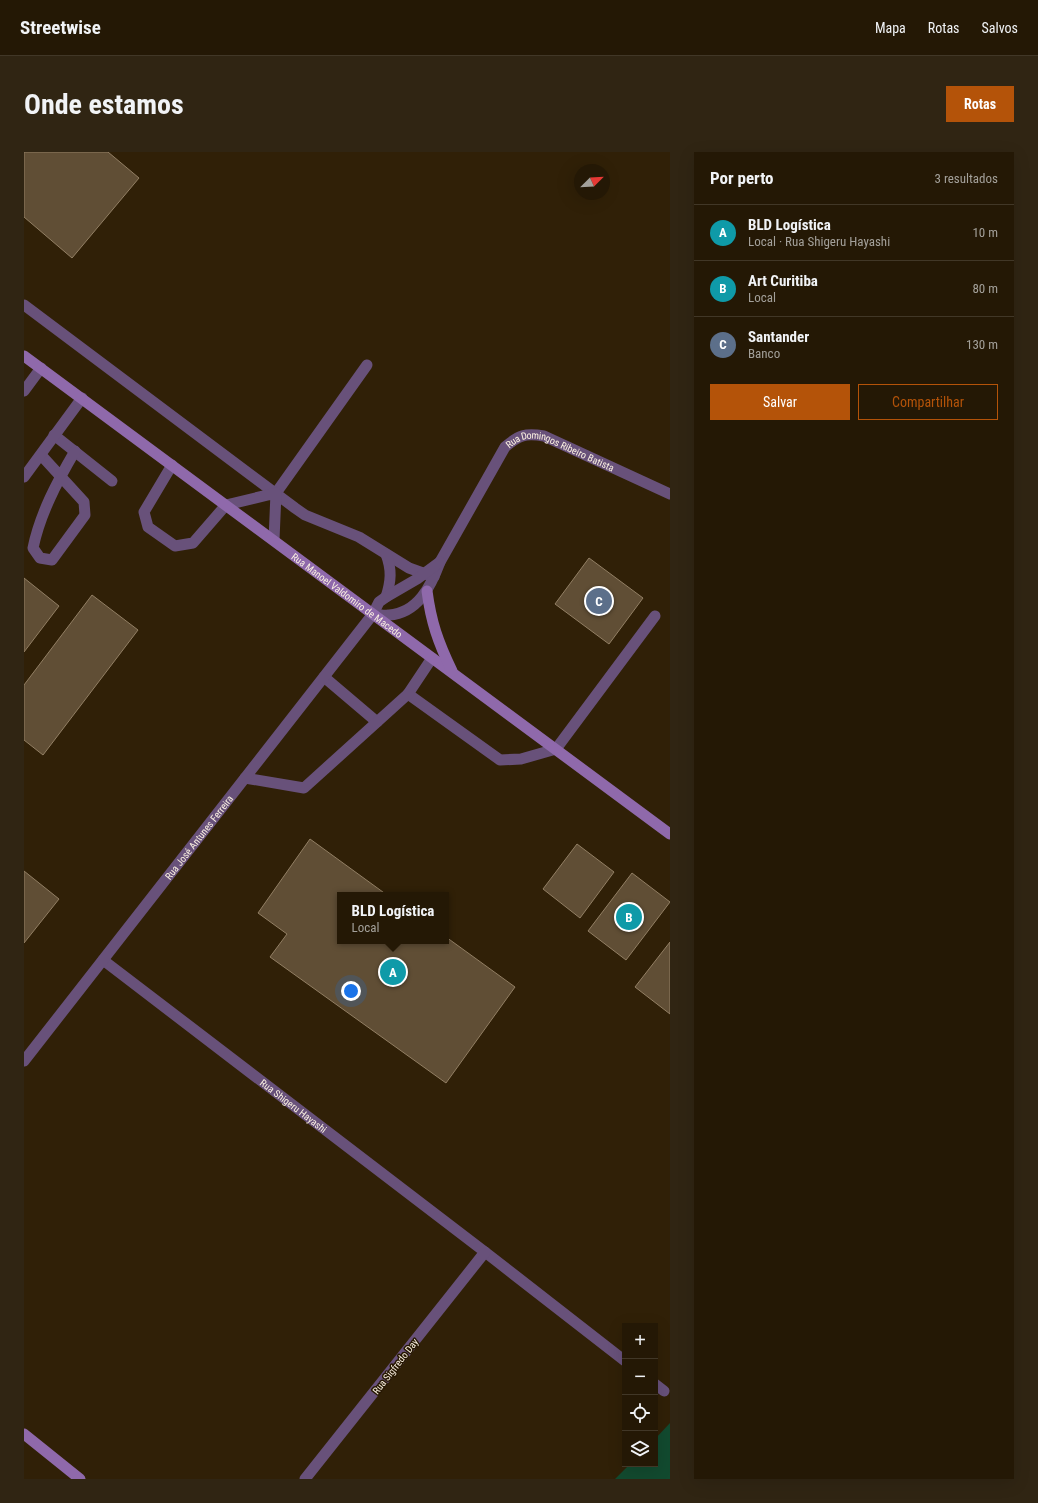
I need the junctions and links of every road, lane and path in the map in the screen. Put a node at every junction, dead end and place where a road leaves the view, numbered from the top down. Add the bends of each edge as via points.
1 (24, 305) edge
2 (24, 356) edge
3 (368, 365) dead end
4 (41, 368) junction
5 (24, 391) edge
6 (82, 398) junction
7 (54, 435) junction
8 (75, 451) junction
9 (41, 455) junction
10 (172, 465) junction
11 (24, 477) edge
12 (60, 477) junction
13 (112, 481) dead end
14 (276, 493) junction
15 (670, 494) edge
16 (226, 505) junction
17 (274, 540) junction
18 (386, 554) junction
19 (430, 575) junction
20 (427, 590) junction
21 (386, 597) junction
22 (373, 614) junction
23 (655, 616) dead end
24 (432, 658) junction
25 (453, 673) junction
26 (324, 677) junction
27 (408, 694) junction
28 (377, 722) junction
29 (556, 749) junction
30 (245, 778) junction
31 (670, 834) edge
32 (103, 960) junction
33 (24, 1061) edge
34 (485, 1252) junction
35 (622, 1359) edge
36 (24, 1434) edge
37 (80, 1479) edge
38 (306, 1479) edge

1 - 14 street
2 - 4 main road, Rua Manoel Valdomiro de Macedo
3 - 14 street
4 - 5 street
4 - 6 main road, Rua Manoel Valdomiro de Macedo
6 - 7 street
6 - 10 main road, Rua Manoel Valdomiro de Macedo
7 - 8 street
7 - 9 street
8 - 12 street
8 - 13 street
9 - 11 street
9 - 12 street
10 - 16 main road, Rua Manoel Valdomiro de Macedo
10 - 16 street via 144,512 148,527 174,546 193,543
12 - 12 street via 37,529 33,548 40,558 52,560 85,515 84,502
14 - 16 street
14 - 17 street
14 - 18 street via 305,515 359,536
15 - 19 street, Rua Domingos Ribeiro Batista via 544,436 530,434 517,437 506,447
16 - 17 main road, Rua Manoel Valdomiro de Macedo
17 - 22 main road, Rua Manoel Valdomiro de Macedo
18 - 19 street via 410,568
18 - 21 street via 391,575
19 - 20 street, Rua Domingos Ribeiro Batista
19 - 21 street, Rua Domingos Ribeiro Batista
20 - 22 street, Rua Domingos Ribeiro Batista via 421,598 400,613 388,616
20 - 25 main road via 433,627
21 - 22 street, Rua Domingos Ribeiro Batista via 379,602
22 - 24 main road, Rua Manoel Valdomiro de Macedo
22 - 26 street, Rua José Antunes Ferreira
23 - 29 street
24 - 25 main road, Rua Manoel Valdomiro de Macedo
24 - 27 street
25 - 29 main road, Rua Manoel Valdomiro de Macedo
26 - 28 street
26 - 30 street, Rua José Antunes Ferreira
27 - 28 street
27 - 29 street via 500,760 521,759
28 - 30 street via 304,788
29 - 31 main road, Rua Manoel Valdomiro de Macedo
30 - 32 street, Rua José Antunes Ferreira
32 - 33 street, Rua José Antunes Ferreira
32 - 34 street, Rua Shigeru Hayashi
34 - 35 street, Rua Shigeru Hayashi
34 - 38 street, Rua Sigfredo Day
36 - 37 main road

